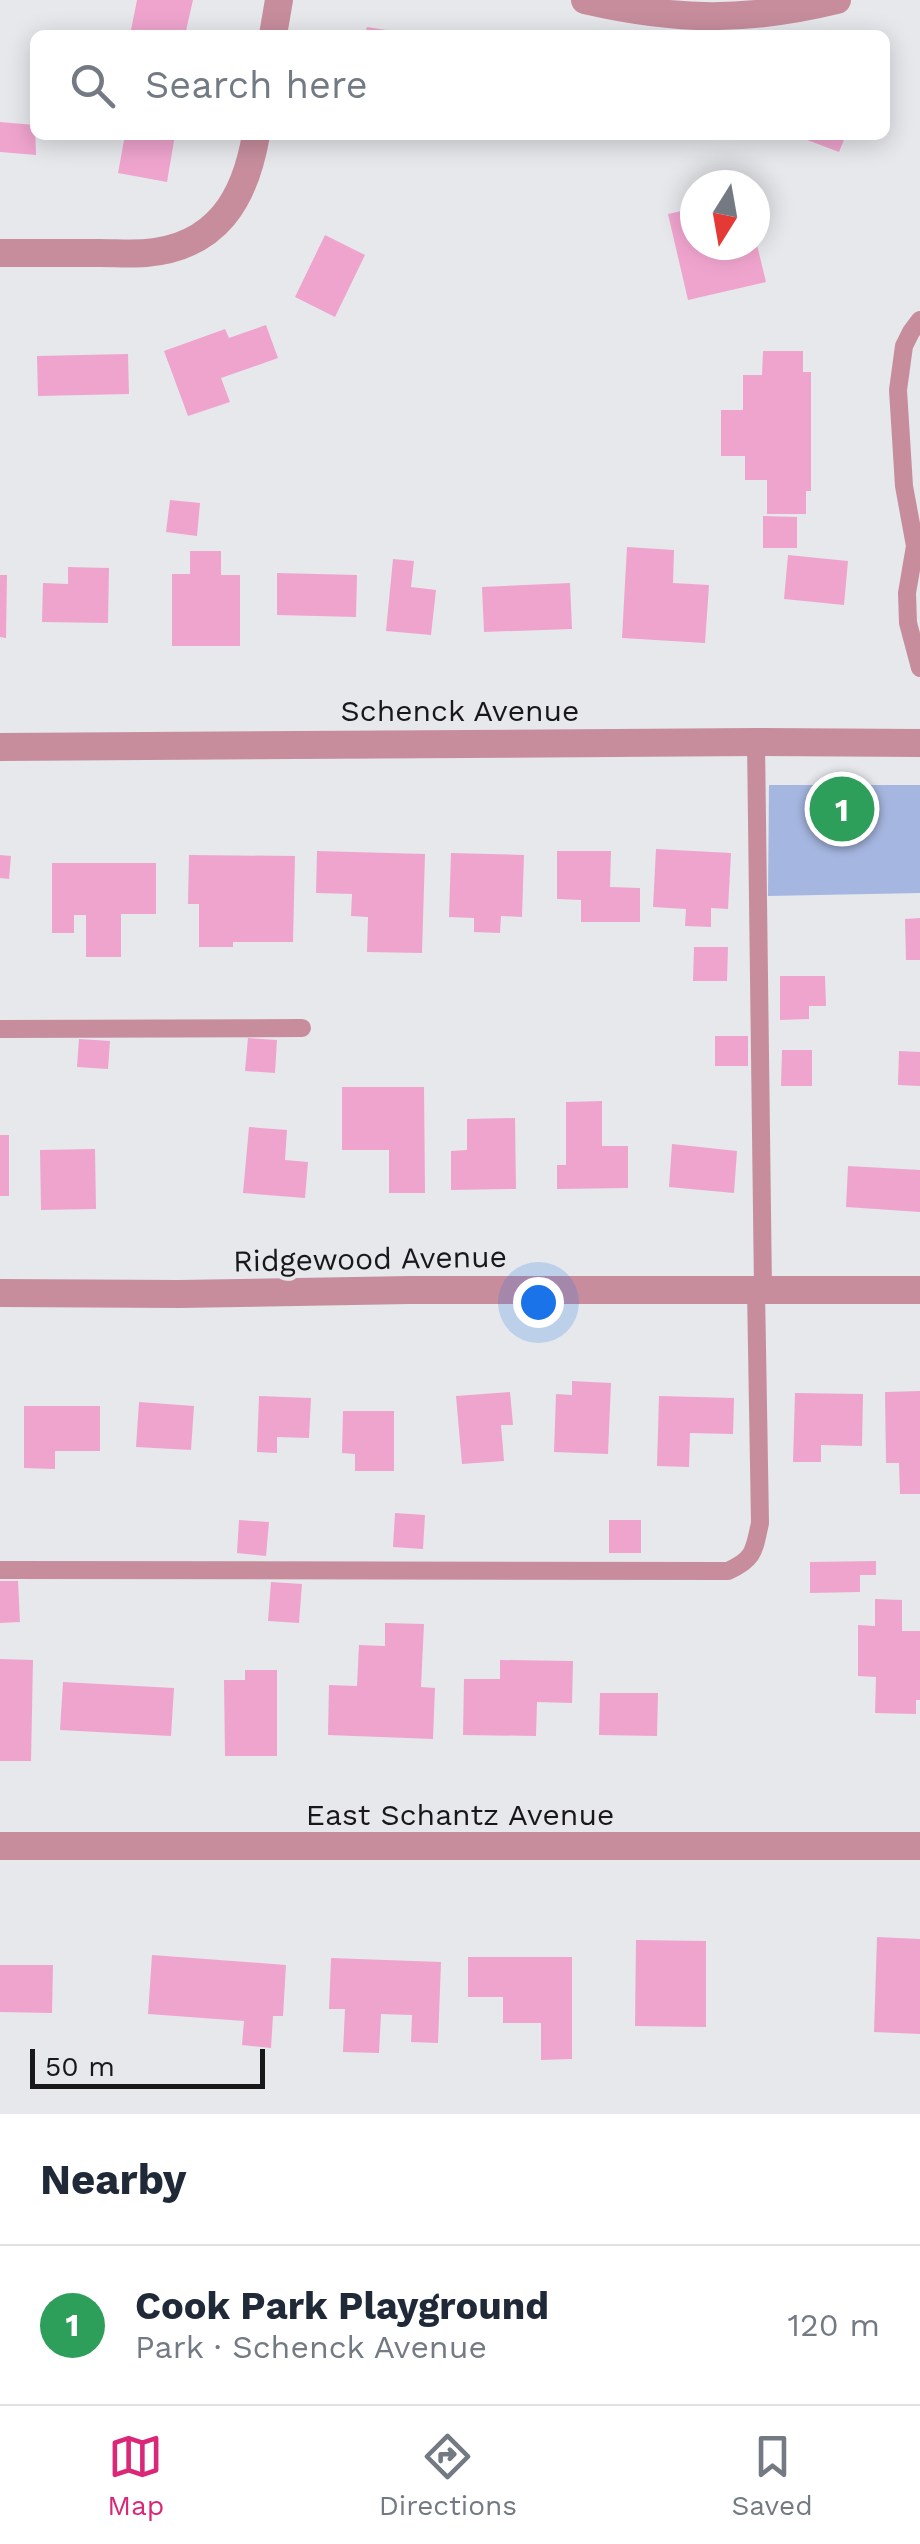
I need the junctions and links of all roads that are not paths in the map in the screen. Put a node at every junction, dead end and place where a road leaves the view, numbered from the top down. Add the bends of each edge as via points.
1 (279, 0) edge
2 (586, 0) edge
3 (838, 0) edge
4 (274, 30) edge
5 (255, 140) edge
6 (0, 253) edge
7 (920, 320) edge
8 (920, 668) edge
9 (756, 742) junction
10 (920, 744) edge
11 (0, 747) edge
12 (302, 1028) dead end
13 (0, 1029) edge
14 (760, 1289) junction
15 (920, 1290) edge
16 (0, 1293) edge
17 (0, 1570) edge
18 (0, 1846) edge
19 (920, 1846) edge

1 - 4 street
2 - 3 street via 733,17
5 - 6 street via 242,190 226,214 181,245 148,253
7 - 8 lane via 904,346 898,390 915,546 908,623
9 - 10 street, Schenck Avenue
9 - 11 street, Schenck Avenue
9 - 14 lane
12 - 13 lane
14 - 15 street, Ridgewood Avenue
14 - 16 street, Ridgewood Avenue
14 - 17 lane via 760,1523 754,1550 728,1571
18 - 19 street, East Schantz Avenue

